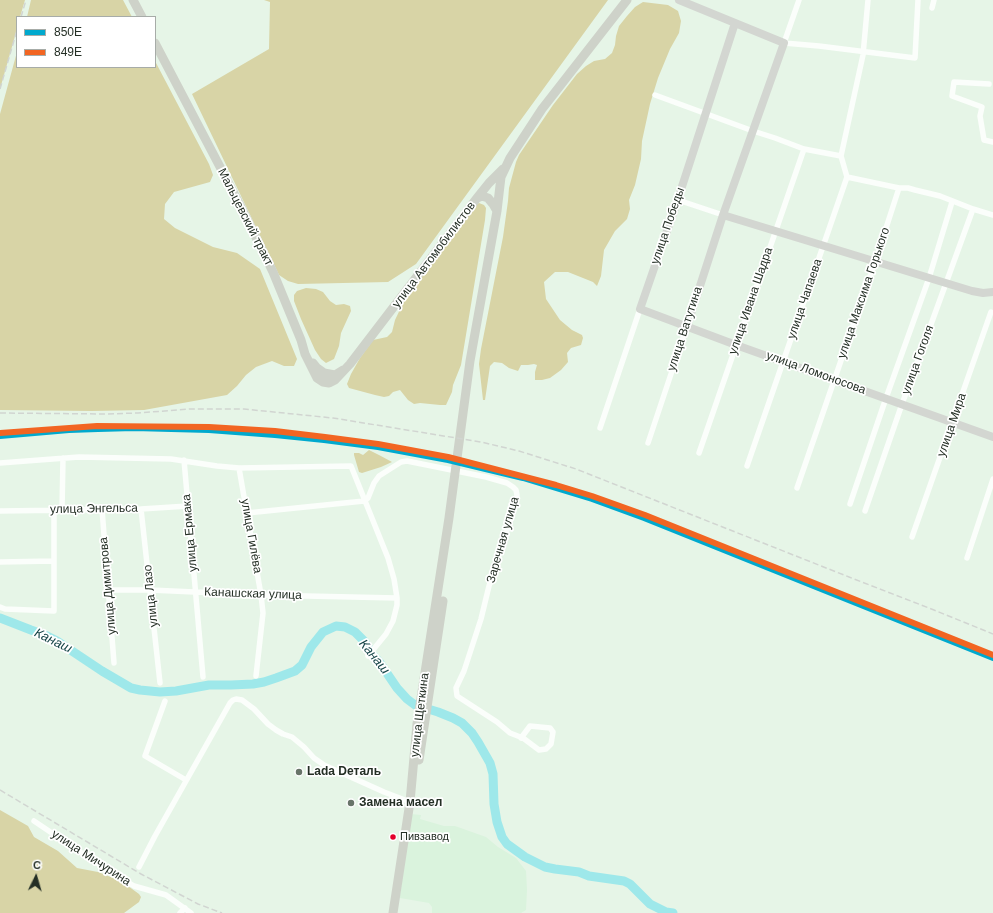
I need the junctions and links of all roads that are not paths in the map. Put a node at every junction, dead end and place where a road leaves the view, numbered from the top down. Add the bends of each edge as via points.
1 (133, 0) edge
2 (627, 0) edge
3 (679, 0) edge
4 (799, 0) edge
5 (868, 0) edge
6 (918, 0) edge
7 (934, 0) edge
8 (932, 8) dead end
9 (141, 16) edge
10 (735, 23) junction
11 (784, 43) junction
12 (156, 45) edge
13 (864, 51) junction
14 (989, 84) dead end
15 (655, 95) dead end
16 (705, 113) junction
17 (753, 131) junction
18 (993, 142) edge
19 (804, 149) junction
20 (841, 156) junction
21 (506, 166) junction
22 (847, 177) junction
23 (899, 188) junction
24 (477, 198) junction
25 (678, 200) junction
26 (952, 202) junction
27 (973, 210) junction
28 (497, 211) junction
29 (723, 215) junction
30 (993, 215) edge
31 (775, 231) junction
32 (823, 246) junction
33 (875, 262) junction
34 (929, 278) junction
35 (946, 283) junction
36 (993, 292) edge
37 (640, 309) junction
38 (991, 312) dead end
39 (686, 326) junction
40 (736, 345) junction
41 (473, 362) junction
42 (783, 362) junction
43 (333, 379) joint
44 (834, 380) junction
45 (886, 398) junction
46 (902, 404) junction
47 (953, 422) junction
48 (600, 428) dead end
49 (993, 437) edge
50 (648, 443) dead end
51 (699, 453) dead end
52 (62, 458) junction
53 (184, 460) junction
54 (0, 464) edge
55 (747, 466) dead end
56 (240, 468) junction
57 (993, 480) edge
58 (797, 488) dead end
59 (364, 501) junction
60 (850, 504) dead end
61 (188, 506) junction
62 (102, 509) junction
63 (142, 509) junction
64 (54, 510) junction
65 (62, 510) junction
66 (0, 511) edge
67 (865, 511) dead end
68 (246, 513) junction
69 (912, 537) dead end
70 (967, 558) dead end
71 (0, 562) edge
72 (54, 562) junction
73 (109, 590) junction
74 (150, 590) junction
75 (195, 592) junction
76 (261, 595) junction
77 (397, 598) junction
78 (0, 607) edge
79 (368, 656) dead end
80 (114, 663) dead end
81 (256, 676) dead end
82 (203, 677) dead end
83 (160, 683) dead end
84 (165, 701) dead end
85 (521, 738) junction
86 (186, 780) junction
87 (410, 802) junction
88 (34, 821) dead end
89 (138, 866) dead end
90 (182, 911) edge
91 (192, 913) edge
92 (393, 913) edge

1 - 9 main road
2 - 21 main road via 542,109
3 - 10 street
4 - 11 street
5 - 13 street
6 - 13 street via 915,58
7 - 8 street
10 - 11 street
10 - 16 street, улица Победы
11 - 13 street
11 - 17 street, улица Ватутина
12 - 43 main road, Мальцевский тракт via 273,272 305,354 315,370
13 - 20 street
14 - 18 street via 954,82 952,96 982,107 980,116 984,140
15 - 16 street
16 - 17 street
16 - 25 street, улица Победы
17 - 19 street
17 - 29 street, улица Ватутина
19 - 20 street
19 - 31 street, улица Ивана Шадра
20 - 22 street
21 - 24 main road
21 - 28 main road via 501,177
21 - 41 main road via 501,211
22 - 23 street
22 - 32 street, улица Чапаева
23 - 26 street via 922,191
23 - 33 street, улица Максима Горького
24 - 28 main road, улица Автомобилистов via 488,198
24 - 43 main road, улица Автомобилистов via 350,364
25 - 29 street
25 - 37 street, улица Победы
26 - 27 street
26 - 34 street, улица Гоголя
27 - 30 street
27 - 35 street, улица Гоголя
28 - 41 main road
29 - 31 street
29 - 39 street, улица Ватутина
31 - 32 street
31 - 40 street, улица Ивана Шадра
32 - 33 street
32 - 42 street, улица Чапаева
33 - 34 street
33 - 44 street, улица Максима Горького
34 - 35 street
34 - 45 street, улица Гоголя
35 - 36 street via 978,292
35 - 46 street, улица Гоголя
37 - 39 street, улица Ломоносова
37 - 48 street, улица Победы
38 - 47 street, улица Мира
39 - 40 street, улица Ломоносова
39 - 50 street, улица Ватутина
40 - 42 street, улица Ломоносова
40 - 51 street, улица Ивана Шадра
41 - 87 main road, улица Щеткина
42 - 44 street, улица Ломоносова
42 - 55 street, улица Чапаева
44 - 45 street, улица Ломоносова
44 - 58 street, улица Максима Горького
45 - 46 street, улица Ломоносова
45 - 60 street, улица Гоголя
46 - 47 street, улица Ломоносова
46 - 67 street, улица Гоголя
47 - 49 street, улица Ломоносова
47 - 69 street, улица Мира
52 - 53 street
52 - 54 street
52 - 65 street
53 - 56 street
53 - 61 street, улица Ермака
56 - 59 street via 351,466
56 - 68 street, улица Гилёва
57 - 70 street
59 - 68 street
59 - 77 street via 388,558
59 - 85 street, Заречная улица via 379,476 407,461 486,477 507,483 516,490 518,495 481,619 456,688 457,696
61 - 63 street, улица Энгельса
61 - 75 street, улица Ермака
62 - 63 street, улица Энгельса
62 - 65 street, улица Энгельса
62 - 73 street, улица Димитрова
63 - 74 street, улица Лазо
64 - 65 street, улица Энгельса
64 - 66 street, улица Энгельса
64 - 72 street
68 - 76 street, улица Гилёва
71 - 72 street
72 - 78 street via 54,611
73 - 74 street, Канашская улица
73 - 80 street, улица Димитрова
74 - 75 street, Канашская улица
74 - 83 street, улица Лазо
75 - 76 street, Канашская улица
75 - 82 street, улица Ермака
76 - 77 street, Канашская улица
76 - 81 street, улица Гилёва via 263,613
77 - 79 street via 393,621
84 - 86 street via 145,756
85 - 85 street via 539,750 546,749 551,744 553,732 550,728 530,726
86 - 87 street via 227,707 236,699 254,708 268,724 292,737 324,765
86 - 89 street
87 - 92 main road, улица Щеткина
88 - 90 street, улица Мичурина via 134,886 166,894
90 - 91 street, улица Мичурина

